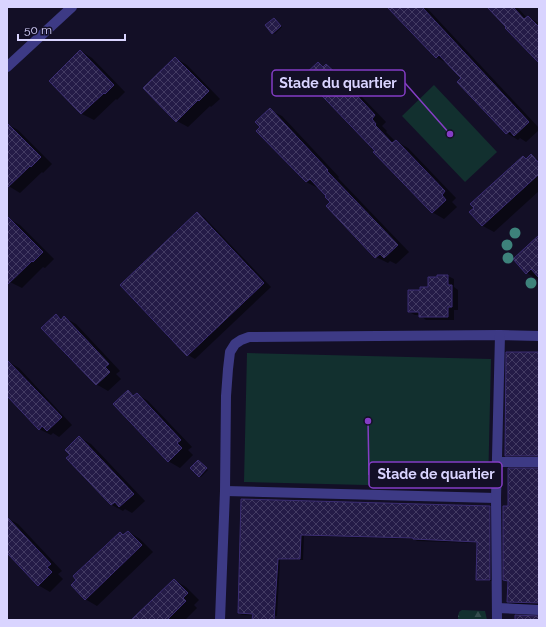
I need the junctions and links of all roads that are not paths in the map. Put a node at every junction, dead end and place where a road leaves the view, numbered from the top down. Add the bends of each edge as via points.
1 (72, 7) edge
2 (7, 67) edge
3 (500, 335) junction
4 (539, 336) edge
5 (497, 462) junction
6 (539, 462) edge
7 (225, 491) junction
8 (496, 498) junction
9 (497, 608) junction
10 (539, 610) edge
11 (220, 620) edge
12 (497, 620) edge

1 - 2 street
3 - 4 street
3 - 5 street
3 - 7 street via 249,337 242,340 235,344 230,352 228,369
5 - 6 street
5 - 8 street
7 - 8 street
7 - 11 street
8 - 9 street
9 - 10 street
9 - 12 street

